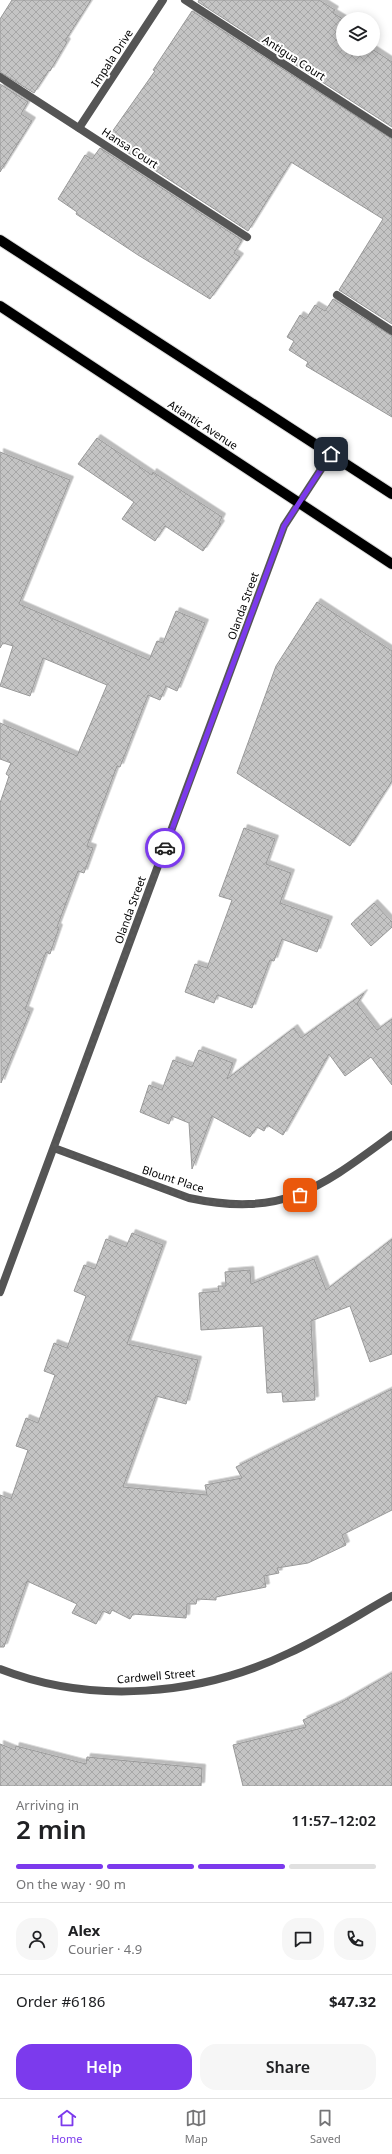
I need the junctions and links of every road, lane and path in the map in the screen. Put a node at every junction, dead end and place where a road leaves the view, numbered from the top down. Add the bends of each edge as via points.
1 (163, 0) edge
2 (185, 0) edge
3 (0, 77) edge
4 (79, 128) junction
5 (392, 134) edge
6 (247, 237) dead end
7 (0, 240) edge
8 (337, 295) dead end
9 (0, 306) edge
10 (392, 331) edge
11 (331, 454) junction
12 (392, 494) edge
13 (300, 502) junction
14 (392, 564) edge
15 (392, 1135) edge
16 (54, 1148) junction
17 (0, 1292) edge
18 (392, 1596) edge
19 (0, 1669) edge

1 - 4 street, Impala Drive
2 - 5 street, Antigua Court
3 - 4 street, Hansa Court
4 - 6 street, Hansa Court
7 - 11 main road
8 - 10 street
9 - 13 main road, Atlantic Avenue
11 - 12 main road
11 - 13 street, Olanda Street
13 - 14 main road, Atlantic Avenue
13 - 16 street, Olanda Street via 284,526
15 - 16 street, Blount Place via 342,1172 300,1195 260,1203 235,1204 189,1198
16 - 17 street, Olanda Street
18 - 19 street, Cardwell Street via 288,1654 238,1674 190,1686 144,1691 99,1691 50,1683

